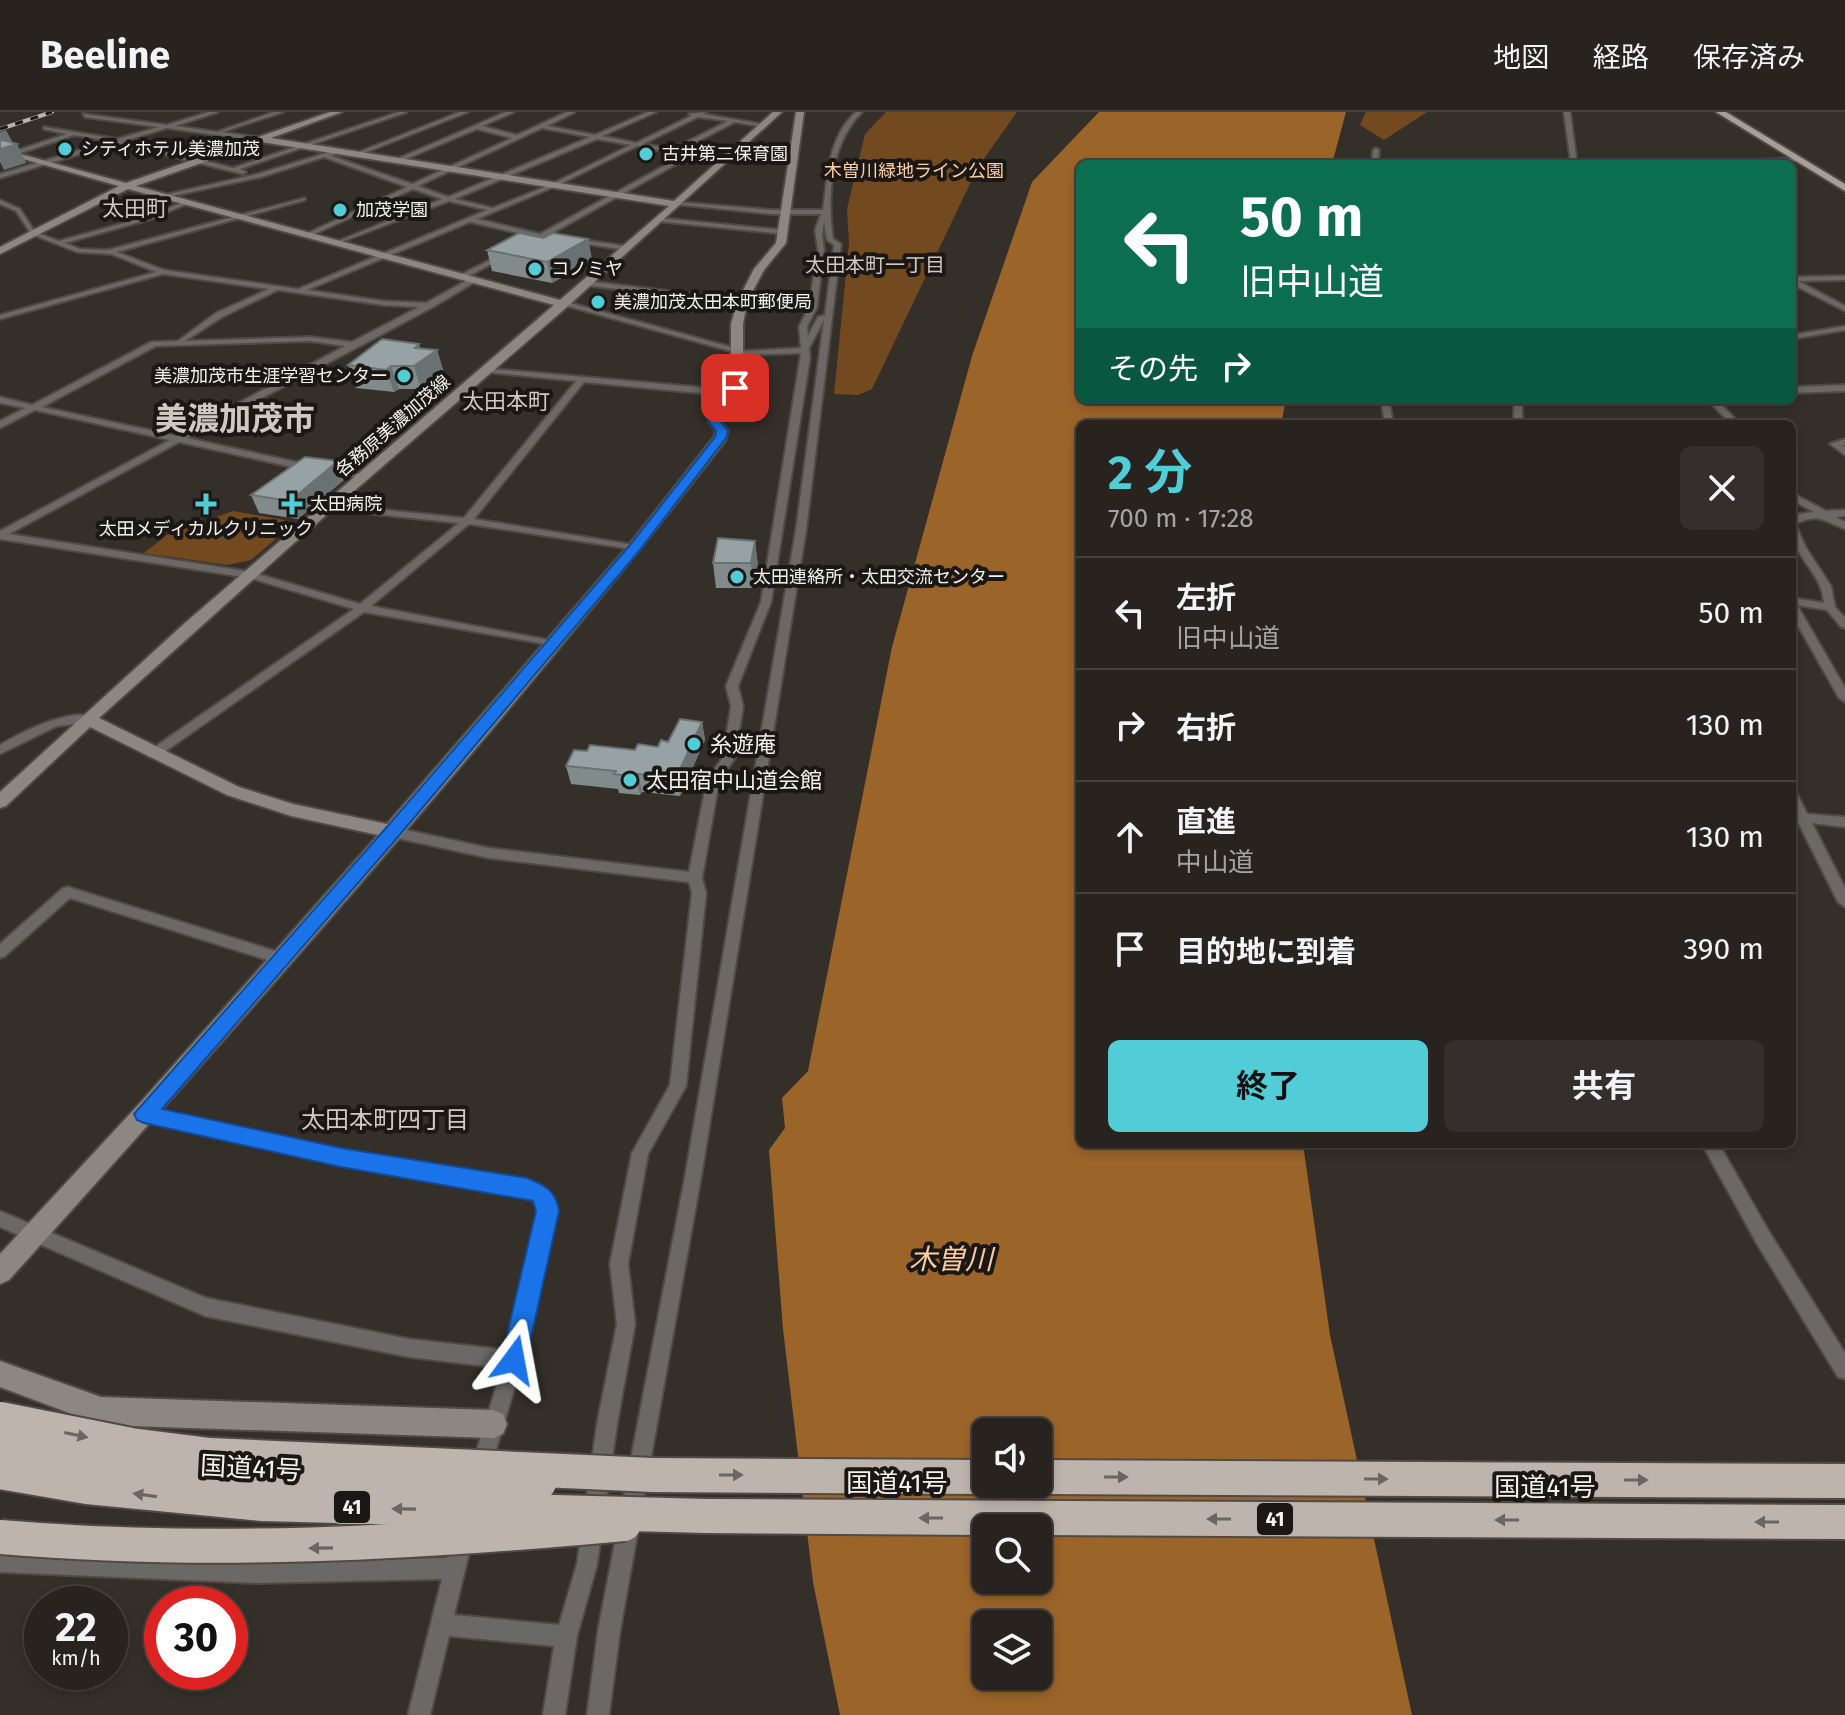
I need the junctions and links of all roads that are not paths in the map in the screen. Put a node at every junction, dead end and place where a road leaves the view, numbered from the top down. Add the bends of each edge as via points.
1 (99, 112) edge
2 (215, 112) edge
3 (280, 112) edge
4 (338, 112) edge
5 (404, 112) edge
6 (463, 112) edge
7 (511, 112) edge
8 (572, 112) edge
9 (653, 112) edge
10 (684, 112) edge
11 (778, 112) edge
12 (800, 112) edge
13 (867, 112) edge
14 (1567, 112) edge
15 (1710, 112) edge
16 (1720, 112) edge
17 (701, 114) edge
18 (85, 115) junction
19 (474, 115) dead end
20 (485, 117) dead end
21 (860, 117) edge
22 (496, 119) junction
23 (72, 120) dead end
24 (735, 120) junction
25 (59, 124) dead end
26 (764, 125) junction
27 (167, 126) junction
28 (477, 126) junction
29 (543, 127) junction
30 (215, 133) junction
31 (75, 134) junction
32 (595, 137) junction
33 (520, 138) junction
34 (259, 139) junction
35 (117, 141) junction
36 (638, 145) junction
37 (307, 146) junction
38 (1376, 150) dead end
39 (339, 151) junction
40 (673, 151) junction
41 (357, 154) junction
42 (691, 154) junction
43 (13, 155) junction
44 (326, 156) junction
45 (0, 158) edge
46 (195, 160) junction
47 (399, 160) junction
48 (1375, 160) edge
49 (1573, 160) edge
50 (1788, 160) edge
51 (1788, 160) edge
52 (725, 161) junction
53 (43, 163) junction
54 (1796, 164) edge
55 (1796, 165) edge
56 (235, 169) junction
57 (452, 169) junction
58 (0, 176) edge
59 (259, 176) junction
60 (504, 177) junction
61 (129, 185) junction
62 (554, 185) junction
63 (415, 186) junction
64 (1845, 188) edge
65 (616, 195) junction
66 (163, 196) junction
67 (1845, 196) edge
68 (303, 199) dead end
69 (448, 199) junction
70 (0, 202) edge
71 (188, 202) junction
72 (676, 204) junction
73 (493, 210) junction
74 (783, 212) junction
75 (826, 212) junction
76 (238, 216) junction
77 (470, 220) junction
78 (658, 220) junction
79 (783, 232) junction
80 (33, 233) junction
81 (308, 235) junction
82 (542, 236) junction
83 (58, 243) junction
84 (338, 243) junction
85 (625, 248) junction
86 (0, 251) edge
87 (108, 252) junction
88 (383, 255) junction
89 (163, 272) junction
90 (460, 277) junction
91 (1845, 278) edge
92 (474, 280) junction
93 (1796, 280) edge
94 (1796, 282) edge
95 (586, 283) junction
96 (277, 288) junction
97 (300, 291) junction
98 (742, 302) junction
99 (564, 304) junction
100 (431, 305) junction
101 (1845, 309) edge
102 (0, 317) edge
103 (826, 317) junction
104 (1845, 328) edge
105 (1796, 336) edge
106 (177, 342) junction
107 (355, 345) junction
108 (804, 350) junction
109 (738, 351) junction
110 (485, 370) junction
111 (582, 379) junction
112 (1845, 388) edge
113 (1796, 390) edge
114 (731, 393) junction
115 (0, 400) edge
116 (1716, 404) edge
117 (30, 408) junction
118 (1732, 420) edge
119 (0, 425) edge
120 (178, 439) junction
121 (1845, 442) edge
122 (1845, 452) edge
123 (363, 477) junction
124 (1796, 499) edge
125 (328, 506) junction
126 (1819, 513) junction
127 (1845, 513) edge
128 (467, 521) junction
129 (1796, 521) edge
130 (1845, 526) edge
131 (0, 535) edge
132 (1796, 542) edge
133 (634, 548) junction
134 (251, 575) junction
135 (1796, 604) edge
136 (1830, 607) junction
137 (362, 608) junction
138 (1796, 611) edge
139 (1845, 625) edge
140 (553, 644) junction
141 (1845, 698) edge
142 (87, 719) junction
143 (0, 750) edge
144 (153, 754) junction
145 (0, 802) edge
146 (1797, 818) edge
147 (1845, 822) edge
148 (392, 832) junction
149 (695, 878) junction
150 (1845, 902) edge
151 (0, 952) edge
152 (280, 958) junction
153 (144, 1114) junction
154 (1712, 1148) edge
155 (0, 1219) edge
156 (36, 1234) junction
157 (0, 1272) edge
158 (514, 1360) junction
159 (1845, 1370) edge
160 (0, 1374) edge
161 (0, 1419) edge
162 (493, 1424) junction
163 (0, 1448) edge
164 (0, 1472) edge
165 (653, 1475) junction
166 (972, 1477) edge
167 (1052, 1477) edge
168 (1845, 1481) edge
169 (706, 1516) junction
170 (1845, 1522) edge
171 (0, 1537) edge
172 (0, 1562) edge
173 (455, 1568) junction
174 (441, 1625) junction
175 (566, 1636) junction
176 (419, 1715) edge
177 (554, 1715) edge
178 (598, 1715) edge

1 - 18 street
2 - 27 street
3 - 30 street
4 - 34 street
5 - 37 street
6 - 19 street
6 - 41 street
7 - 22 street
8 - 29 street
9 - 32 street
10 - 17 street
11 - 26 street, 各務原美濃加茂線
12 - 74 street
13 - 21 street
14 - 49 street
15 - 50 main road
16 - 51 main road
17 - 24 street
17 - 36 street
18 - 23 street
18 - 27 street
20 - 22 street
21 - 75 street via 846,121 838,137
22 - 28 street
24 - 26 street
24 - 40 street
25 - 31 street via 46,128
26 - 52 street, 各務原美濃加茂線
27 - 30 street
27 - 35 street
28 - 33 street
28 - 47 street
29 - 32 street
29 - 33 street
30 - 34 street
31 - 35 street
31 - 43 street
32 - 36 street
32 - 60 street
33 - 57 street
34 - 37 street
34 - 46 street
35 - 46 street
35 - 53 street
36 - 40 street
36 - 62 street
37 - 39 street
37 - 56 street
38 - 48 street
39 - 41 street
39 - 44 street
40 - 42 street
41 - 47 street
42 - 52 street
42 - 65 street
43 - 45 street
43 - 53 street
44 - 59 street
44 - 63 street
46 - 56 street
46 - 61 street
47 - 57 street
52 - 72 street, 各務原美濃加茂線
53 - 58 street
53 - 61 street
54 - 64 main road
55 - 67 main road
56 - 59 street
57 - 60 street
57 - 63 street
59 - 66 street
60 - 62 street
60 - 69 street
61 - 66 street
61 - 80 street
62 - 65 street
62 - 73 street
63 - 69 street
63 - 81 street
65 - 72 street
65 - 82 street
66 - 71 street
68 - 76 street
69 - 73 street
69 - 84 street
70 - 80 street via 18,210
71 - 76 street
71 - 83 street
72 - 74 street
72 - 78 street, 各務原美濃加茂線
73 - 77 street
74 - 75 street
74 - 79 street
75 - 103 street via 830,240 838,244
75 - 108 street via 821,217 813,307 803,327
76 - 81 street
76 - 87 street
77 - 82 street
77 - 88 street
78 - 79 street
78 - 85 street, 各務原美濃加茂線
79 - 98 street
80 - 83 street
80 - 86 street
81 - 84 street
82 - 85 street
82 - 90 street
83 - 87 street via 79,251
84 - 88 street
85 - 95 street, 各務原美濃加茂線
87 - 89 street
88 - 90 street
88 - 97 street
89 - 96 street
89 - 102 street
90 - 92 street
91 - 93 street
92 - 99 street
92 - 100 street
94 - 101 street
95 - 98 street
95 - 99 street, 各務原美濃加茂線
96 - 97 street
96 - 106 street
97 - 100 street
98 - 109 street
99 - 109 street
99 - 110 street, 各務原美濃加茂線
100 - 107 street
103 - 108 street
103 - 178 street via 801,530
104 - 105 street
106 - 107 street via 310,339
106 - 117 street via 154,344
107 - 120 street
108 - 109 street
108 - 149 street via 774,564 766,602 732,686 737,706 729,758 713,780
109 - 114 street via 737,382
110 - 111 street
110 - 123 street, 各務原美濃加茂線
111 - 114 street
111 - 128 street
112 - 113 street
114 - 133 street via 716,416 720,438
115 - 117 street
116 - 118 street
117 - 119 street
117 - 120 street
120 - 123 street
120 - 131 street
121 - 122 street via 1835,444
123 - 125 street, 各務原美濃加茂線
124 - 126 street
125 - 128 street
125 - 134 street, 各務原美濃加茂線
126 - 127 street
126 - 129 street
126 - 130 street
128 - 133 street
128 - 137 street
131 - 134 street
132 - 136 street via 1831,595
133 - 140 street
134 - 137 street
134 - 142 street, 各務原美濃加茂線
135 - 136 street
136 - 139 street
137 - 140 street
137 - 144 street
138 - 141 street
140 - 148 street
142 - 143 street via 73,717
142 - 144 street
142 - 145 street, 各務原美濃加茂線
144 - 148 street via 264,802
146 - 147 street
146 - 150 street
148 - 149 street via 489,853
148 - 152 street
149 - 175 street via 699,893 678,1086 640,1153 619,1264 626,1324 587,1564
151 - 152 street via 68,892
152 - 153 street
153 - 156 street
153 - 158 street via 341,1158 540,1194 547,1211
154 - 159 street
155 - 156 street
156 - 157 street
156 - 158 street via 205,1307 409,1348
158 - 162 street
160 - 162 street via 101,1411
161 -> 165 highway, bridge via 207,1454
162 - 173 street
163 - 165 highway, 国道41号 / 41, bridge via 195,1476 458,1484
169 -> 164 highway, 国道41号 / 41, bridge via 164,1498
165 -> 166 highway, 国道41号 / 41
167 -> 168 highway, 国道41号 / 41
170 -> 169 highway, 国道41号 / 41
169 -> 171 highway, bridge via 329,1548 208,1549
172 - 173 street via 256,1573
173 - 174 street
174 - 175 street
174 - 176 street
175 - 177 street

